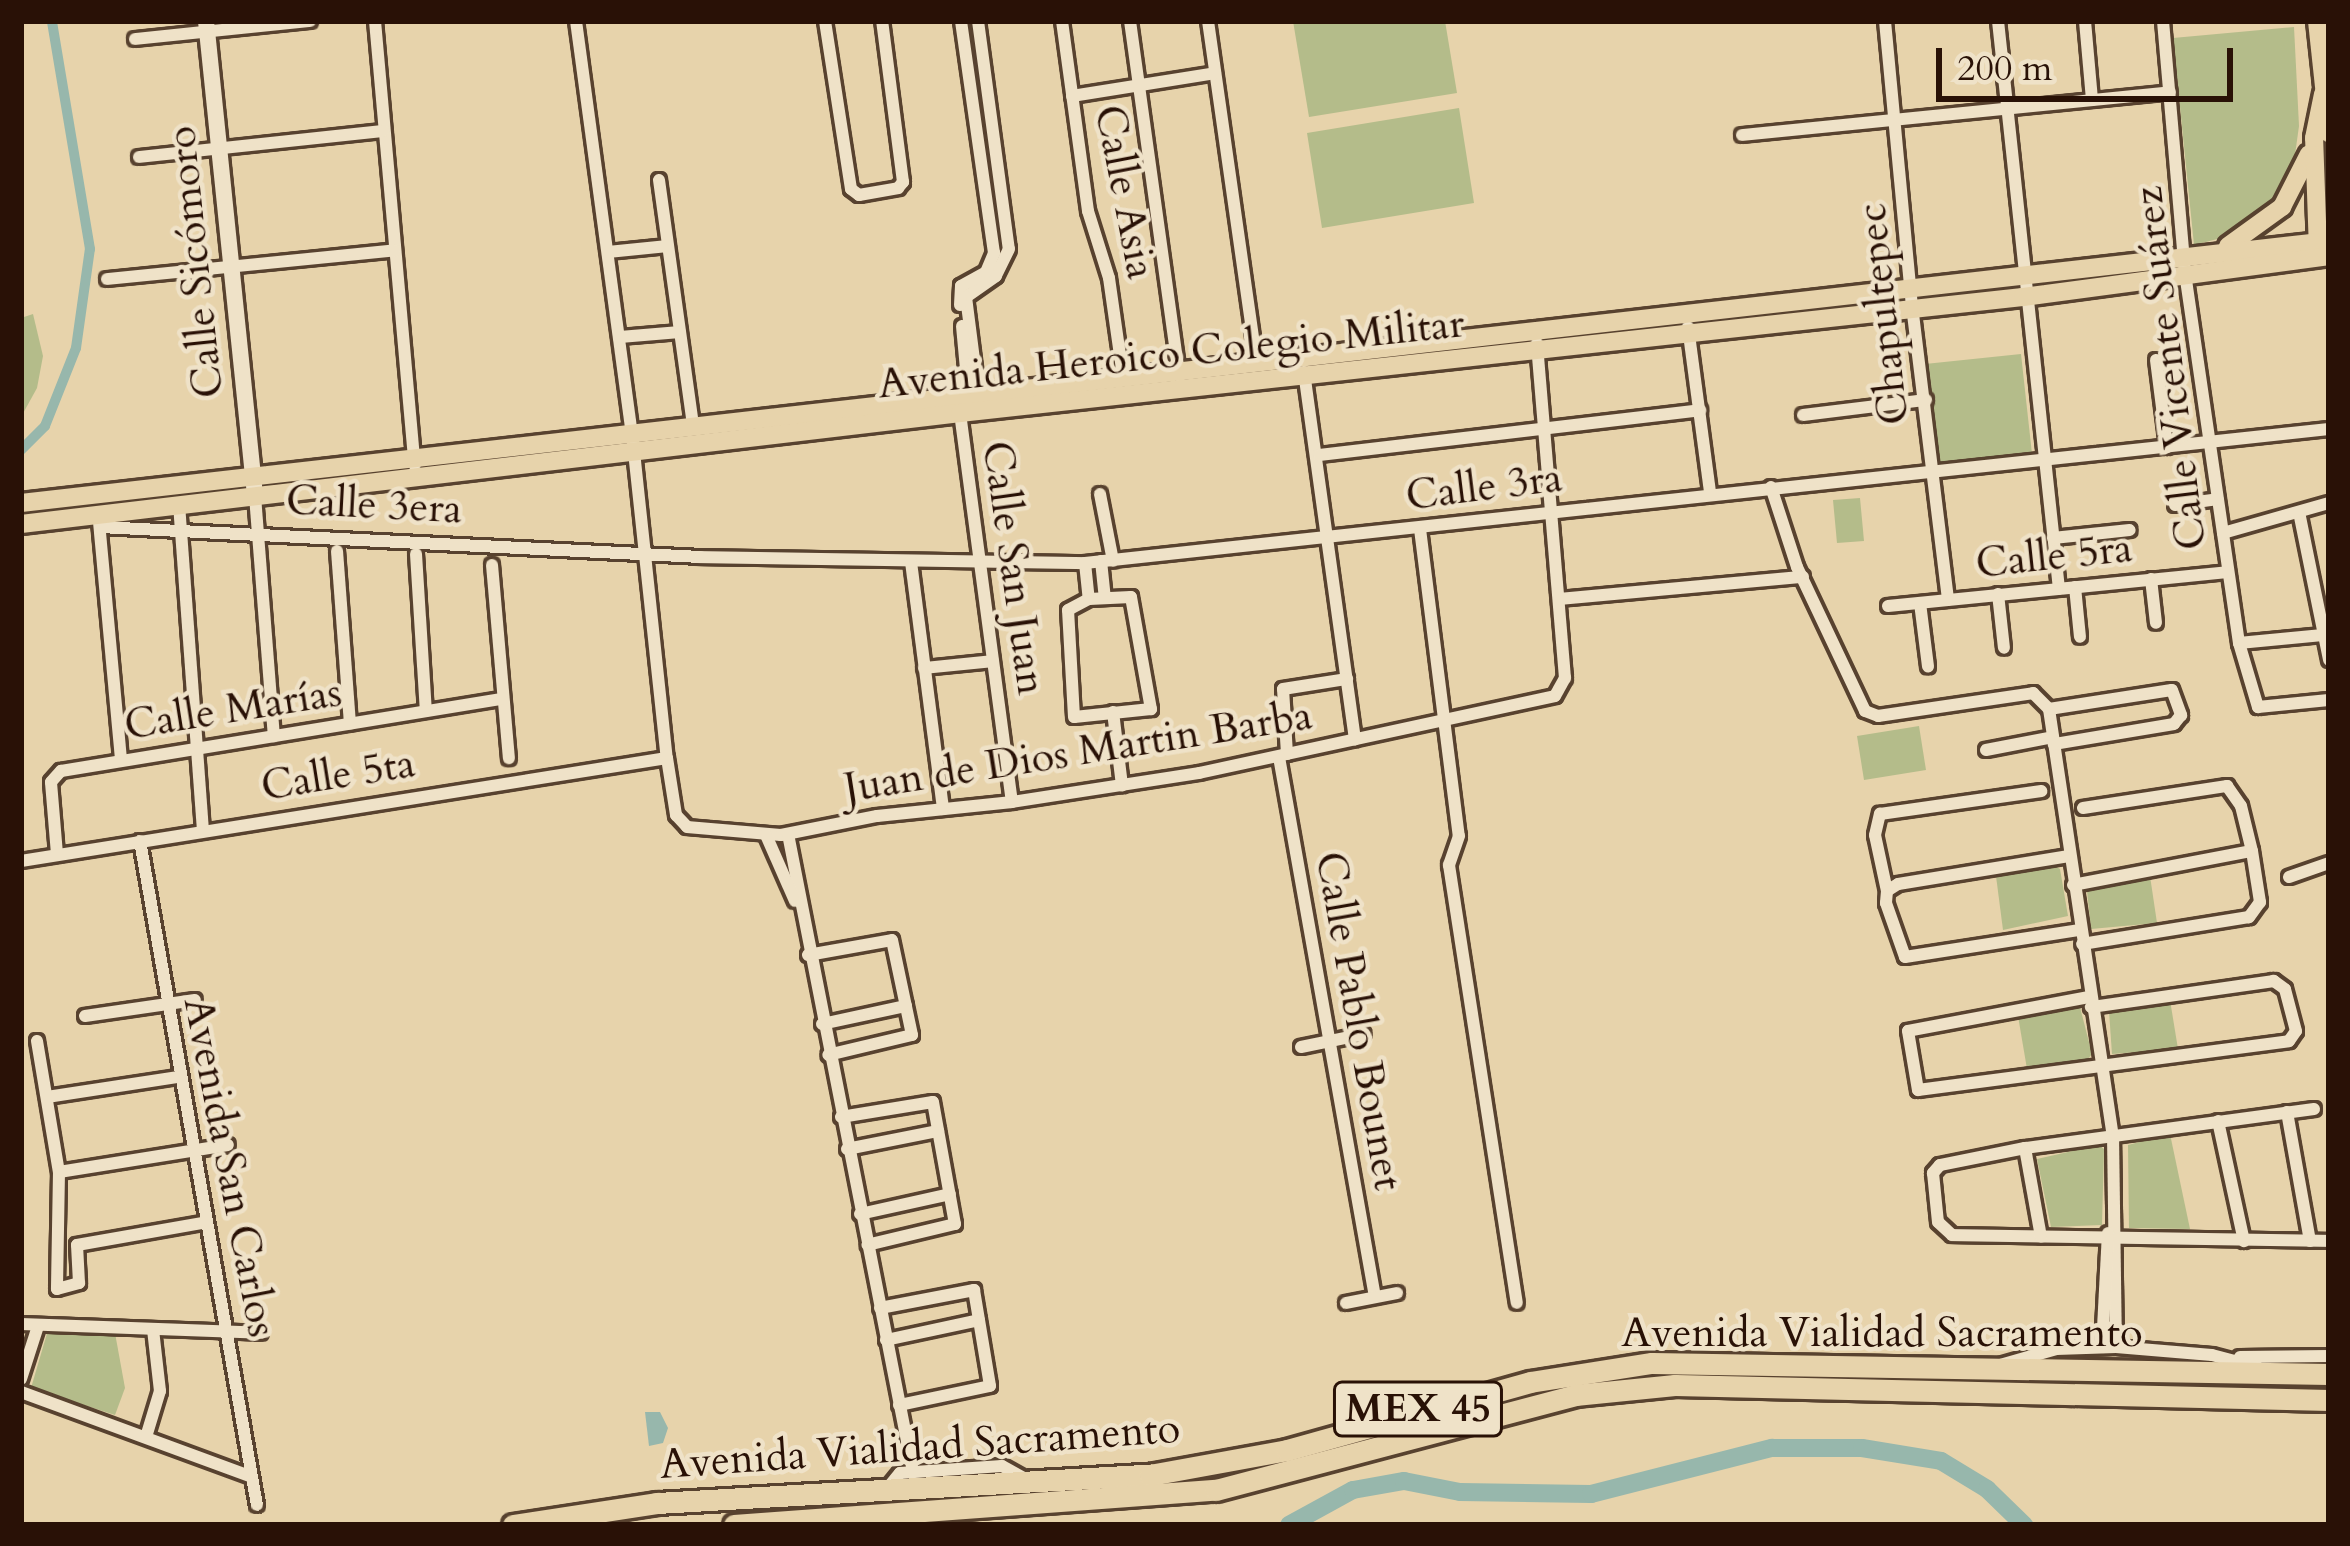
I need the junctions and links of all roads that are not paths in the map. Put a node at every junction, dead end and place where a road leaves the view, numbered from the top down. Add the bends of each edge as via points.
1 (310, 21) edge
2 (375, 21) edge
3 (576, 21) edge
4 (826, 21) edge
5 (882, 21) edge
6 (961, 21) edge
7 (978, 21) edge
8 (1062, 21) edge
9 (1130, 21) edge
10 (1208, 21) edge
11 (1885, 21) edge
12 (1998, 21) edge
13 (2085, 21) edge
14 (2164, 21) edge
15 (2317, 21) edge
16 (207, 27) edge
17 (135, 39) dead end
18 (984, 63) junction
19 (968, 66) junction
20 (1215, 73) junction
21 (2324, 83) edge
22 (1140, 84) junction
23 (2170, 92) junction
24 (1072, 96) junction
25 (2092, 100) junction
26 (2007, 109) junction
27 (1896, 120) junction
28 (384, 131) junction
29 (1742, 136) dead end
30 (2322, 136) edge
31 (219, 149) junction
32 (139, 157) dead end
33 (658, 180) dead end
34 (668, 246) junction
35 (2324, 248) edge
36 (394, 250) junction
37 (608, 252) junction
38 (2216, 252) junction
39 (2186, 264) junction
40 (231, 266) junction
41 (996, 268) junction
42 (2025, 275) junction
43 (106, 279) dead end
44 (1912, 296) junction
45 (2023, 297) junction
46 (1688, 323) junction
47 (680, 332) junction
48 (620, 337) junction
49 (1537, 339) junction
50 (1256, 360) junction
51 (2156, 360) dead end
52 (1304, 365) junction
53 (1124, 376) junction
54 (1179, 380) junction
55 (1926, 400) junction
56 (971, 405) junction
57 (1700, 410) junction
58 (1804, 415) dead end
59 (693, 424) junction
60 (1547, 428) junction
61 (2329, 429) edge
62 (2209, 441) junction
63 (633, 442) junction
64 (2168, 447) junction
65 (1319, 455) junction
66 (2045, 460) junction
67 (415, 469) junction
68 (1933, 473) junction
69 (254, 486) junction
70 (1771, 487) junction
71 (1710, 492) junction
72 (1100, 494) dead end
73 (2218, 499) junction
74 (21, 503) edge
75 (2329, 503) edge
76 (179, 504) junction
77 (2175, 506) dead end
78 (2299, 512) junction
79 (1552, 513) junction
80 (99, 521) junction
81 (21, 524) edge
82 (1420, 529) junction
83 (182, 530) junction
84 (2130, 530) dead end
85 (259, 532) junction
86 (2223, 533) junction
87 (1328, 538) junction
88 (2053, 538) junction
89 (337, 551) dead end
90 (645, 553) junction
91 (416, 554) dead end
92 (1107, 561) junction
93 (910, 562) junction
94 (1085, 563) junction
95 (983, 564) junction
96 (492, 565) dead end
97 (2227, 572) junction
98 (1803, 577) junction
99 (2151, 579) junction
100 (2075, 587) junction
101 (2059, 589) junction
102 (1998, 594) junction
103 (1106, 598) junction
104 (1089, 599) junction
105 (1559, 599) junction
106 (1948, 600) junction
107 (1920, 603) junction
108 (1888, 606) dead end
109 (2156, 622) dead end
110 (2323, 635) junction
111 (2080, 637) dead end
112 (2239, 643) junction
113 (2004, 648) dead end
114 (2329, 660) edge
115 (993, 661) junction
116 (1928, 666) dead end
117 (924, 668) junction
118 (1347, 679) junction
119 (503, 698) junction
120 (2329, 700) edge
121 (2049, 709) junction
122 (426, 710) junction
123 (1113, 712) junction
124 (1441, 721) junction
125 (350, 724) junction
126 (274, 736) junction
127 (1355, 739) junction
128 (2054, 741) junction
129 (197, 749) junction
130 (1986, 750) dead end
131 (1283, 755) junction
132 (508, 758) dead end
133 (667, 758) junction
134 (121, 760) junction
135 (1122, 785) junction
136 (2041, 791) dead end
137 (1012, 802) junction
138 (2083, 808) dead end
139 (943, 809) junction
140 (203, 831) junction
141 (788, 834) junction
142 (766, 835) junction
143 (140, 841) junction
144 (2252, 851) junction
145 (58, 854) junction
146 (2069, 856) junction
147 (21, 861) edge
148 (2329, 863) edge
149 (2289, 877) dead end
150 (2073, 885) junction
151 (1887, 891) junction
152 (799, 907) junction
153 (2081, 937) junction
154 (808, 956) junction
155 (195, 1000) dead end
156 (2090, 1002) junction
157 (165, 1005) junction
158 (906, 1006) junction
159 (85, 1016) dead end
160 (822, 1024) junction
161 (1364, 1034) dead end
162 (37, 1041) dead end
163 (1328, 1041) junction
164 (1300, 1047) dead end
165 (828, 1055) junction
166 (2101, 1066) junction
167 (178, 1077) junction
168 (47, 1097) junction
169 (2314, 1108) dead end
170 (2287, 1112) junction
171 (841, 1117) junction
172 (2218, 1121) junction
173 (938, 1131) junction
174 (2113, 1135) junction
175 (227, 1144) dead end
176 (2025, 1148) junction
177 (847, 1149) junction
178 (192, 1150) junction
179 (59, 1172) junction
180 (950, 1194) junction
181 (860, 1214) junction
182 (207, 1222) junction
183 (61, 1232) junction
184 (2041, 1237) junction
185 (2111, 1238) junction
186 (2244, 1240) junction
187 (2310, 1241) junction
188 (2329, 1241) edge
189 (76, 1245) junction
190 (867, 1245) junction
191 (1396, 1293) dead end
192 (1375, 1297) junction
193 (1346, 1303) dead end
194 (1517, 1303) dead end
195 (880, 1308) junction
196 (979, 1320) junction
197 (21, 1324) edge
198 (38, 1326) junction
199 (152, 1330) junction
200 (261, 1333) dead end
201 (228, 1334) junction
202 (886, 1340) junction
203 (2109, 1347) junction
204 (2329, 1356) edge
205 (2227, 1357) junction
206 (1994, 1370) junction
207 (2269, 1372) junction
208 (2329, 1374) edge
209 (21, 1379) edge
210 (21, 1392) edge
211 (2329, 1400) edge
212 (899, 1405) junction
213 (146, 1437) junction
214 (913, 1472) junction
215 (252, 1477) junction
216 (1034, 1484) junction
217 (885, 1492) junction
218 (257, 1505) dead end
219 (513, 1525) edge
220 (734, 1525) edge

1 - 16 street
2 - 28 street
3 - 37 street
4 - 5 street via 850,189 859,195 898,188 902,176
6 - 19 street
7 - 18 street
8 - 24 street, Calle Asia
9 - 22 street
10 - 20 street
11 - 27 street, Chapultepec
12 - 26 street
13 - 25 street
14 - 23 street, Calle Vicente Suárez
15 - 21 main road
16 - 17 street
16 - 31 street, Calle Sicómoro
18 - 19 street
18 - 41 street via 1009,249
19 - 41 street
20 - 22 street
20 - 50 street
21 - 30 main road
22 - 24 street
22 - 54 street
23 - 25 street
23 - 39 street, Calle Vicente Suárez
24 - 53 street, Calle Asia
25 - 26 street
26 - 27 street
26 - 42 street
27 - 29 street
27 - 44 street, Chapultepec
28 - 31 street
28 - 36 street
30 - 35 main road
30 - 38 main road via 2282,207
31 - 32 street
31 - 40 street, Calle Sicómoro
33 - 34 street
34 - 37 street
34 - 47 street
35 - 38 main road, Avenida Heroico Colegio Militar
35 - 39 main road, Avenida Heroico Colegio Militar
36 - 40 street
36 - 67 street
37 - 48 street
38 - 39 main road, Avenida Heroico Colegio Militar
39 - 42 main road, Avenida Heroico Colegio Militar
39 - 45 main road, Avenida Heroico Colegio Militar
39 - 62 street, Calle Vicente Suárez
40 - 43 street
40 - 69 street, Calle Sicómoro
41 - 56 street, Calle San Juan via 966,297
42 - 44 main road, Avenida Heroico Colegio Militar
42 - 45 street
44 - 45 main road, Avenida Heroico Colegio Militar
44 - 46 main road, Avenida Heroico Colegio Militar
44 - 55 street, Chapultepec
45 - 66 street
46 - 49 main road, Avenida Heroico Colegio Militar
46 - 57 street
47 - 48 street
47 - 59 street
48 - 63 street
49 - 52 main road, Avenida Heroico Colegio Militar
49 - 60 street
50 - 52 main road, Avenida Heroico Colegio Militar
50 - 54 main road, Avenida Heroico Colegio Militar
51 - 64 street
52 - 54 main road, Avenida Heroico Colegio Militar
52 - 65 street
53 - 54 main road, Avenida Heroico Colegio Militar
53 - 56 main road, Avenida Heroico Colegio Militar
54 - 56 main road, Avenida Heroico Colegio Militar
55 - 58 street
55 - 68 street, Chapultepec
56 - 59 main road, Avenida Heroico Colegio Militar
56 - 63 main road, Avenida Heroico Colegio Militar
56 - 95 street, Calle San Juan
57 - 60 street
57 - 71 street
59 - 63 main road, Avenida Heroico Colegio Militar
60 - 65 street
60 - 79 street
61 - 62 street, Calle 3ra
62 - 64 street, Calle 3ra
62 - 73 street, Calle Vicente Suárez
63 - 67 main road, Avenida Heroico Colegio Militar
63 - 90 street
64 - 66 street, Calle 3ra
65 - 87 street
66 - 68 street, Calle 3ra
66 - 88 street
67 - 69 main road, Avenida Heroico Colegio Militar
68 - 70 street, Calle 3ra
68 - 106 street, Chapultepec
69 - 74 main road, Avenida Heroico Colegio Militar
69 - 76 main road, Avenida Heroico Colegio Militar
69 - 85 street
70 - 71 street, Calle 3ra
70 - 98 street
71 - 79 street, Calle 3ra
72 - 92 street
73 - 77 street
73 - 86 street, Calle Vicente Suárez
75 - 78 street
76 - 80 main road, Avenida Heroico Colegio Militar
76 - 83 street
78 - 86 street
78 - 110 street
79 - 82 street, Calle 3ra
79 - 105 street
80 - 81 main road, Avenida Heroico Colegio Militar
80 - 83 street, Calle 3era
80 - 134 street
82 - 87 street, Calle 3ra
82 - 124 street
83 - 85 street, Calle 3era
83 - 129 street
84 - 88 street
85 - 90 street, Calle 3era
85 - 126 street
86 - 97 street, Calle Vicente Suárez
87 - 92 street, Calle 3ra
87 - 118 street
88 - 101 street
89 - 125 street
90 - 93 street, Calle 3ra
90 - 133 street
91 - 122 street
92 - 94 street, Calle 3ra
92 - 103 street
93 - 95 street, Calle 3ra
93 - 117 street
94 - 95 street, Calle 3ra
94 - 104 street
95 - 115 street, Calle San Juan
96 - 119 street
97 - 99 street, Calle 5ra
97 - 112 street, Calle Vicente Suárez
98 - 105 street
98 - 121 street via 1852,695 1870,714 2033,692
99 - 100 street, Calle 5ra
99 - 109 street
100 - 101 street, Calle 5ra
100 - 111 street
101 - 102 street, Calle 5ra
102 - 106 street, Calle 5ra
102 - 113 street
103 - 104 street
103 - 123 street via 1134,600 1151,709
104 - 123 street via 1067,613 1074,716
105 - 124 street, Juan de Dios Martin Barba via 1563,689
106 - 107 street, Calle 5ra
107 - 108 street, Calle 5ra
107 - 116 street
110 - 112 street
110 - 114 street
112 - 120 street, Calle Vicente Suárez via 2256,704 2265,710
115 - 117 street
115 - 137 street, Calle San Juan
117 - 139 street
118 - 127 street
118 - 131 street, Calle Pablo Bounet via 1287,686
119 - 122 street, Calle Marías
119 - 132 street
121 - 128 street
121 - 128 street via 2172,690 2181,716 2174,724
122 - 125 street, Calle Marías
123 - 135 street
124 - 127 street, Juan de Dios Martin Barba
124 - 194 street via 1459,836 1449,866
125 - 126 street, Calle Marías
126 - 129 street, Calle Marías
127 - 131 street, Juan de Dios Martin Barba
128 - 130 street
128 - 146 street
129 - 134 street, Calle Marías
129 - 140 street
131 - 135 street, Juan de Dios Martin Barba
131 - 163 street, Calle Pablo Bounet
133 - 140 street, Calle 5ta
133 - 142 street, Juan de Dios Martin Barba via 676,815 694,829
134 - 145 street, Calle Marías via 53,777
135 - 137 street, Juan de Dios Martin Barba
136 - 151 street via 1880,814 1874,836
137 - 139 street, Juan de Dios Martin Barba
138 - 144 street via 2227,786
139 - 141 street, Juan de Dios Martin Barba
140 - 143 street, Calle 5ta
141 - 142 street, Juan de Dios Martin Barba
141 - 152 street
142 - 152 street
143 - 145 street, Calle 5ta
143 - 157 street, Avenida San Carlos
144 - 150 street
144 - 153 street via 2260,902 2254,915
145 - 147 street, Calle 5ta
146 - 150 street
146 - 151 street
148 - 149 street
150 - 153 street
151 - 153 street via 1905,957
152 - 154 street
153 - 156 street
154 - 158 street via 892,940
154 - 160 street
155 - 157 street
156 - 166 street
156 - 166 street via 1917,1028 1905,1038 1924,1093
156 - 166 street via 2274,981 2296,1030 2289,1041
157 - 159 street
157 - 167 street, Avenida San Carlos
158 - 160 street
158 - 165 street via 912,1035
160 - 165 street
161 - 163 street
162 - 168 street
163 - 164 street
163 - 192 street, Calle Pablo Bounet
165 - 171 street
166 - 174 street
167 - 168 street
167 - 178 street, Avenida San Carlos
168 - 179 street
169 - 170 street
170 - 172 street
170 - 187 street
171 - 173 street via 933,1102
171 - 177 street
172 - 174 street
172 - 186 street
173 - 177 street
173 - 180 street
174 - 176 street
174 - 185 street
175 - 178 street
176 - 184 street
176 - 184 street via 1934,1169 1938,1222 1946,1235
177 - 181 street
178 - 179 street
178 - 182 street, Avenida San Carlos
179 - 183 street
180 - 181 street
180 - 190 street via 955,1224
181 - 190 street
182 - 189 street
182 - 201 street, Avenida San Carlos
183 - 189 street
183 - 189 street via 57,1288 79,1283
184 - 185 street
185 - 186 street
185 - 203 street
186 - 187 street
187 - 188 street
190 - 195 street
191 - 192 street
192 - 193 street
195 - 196 street via 974,1290
195 - 202 street
196 - 202 street
196 - 212 street via 990,1386
197 - 198 street
198 - 199 street
198 - 209 street
199 - 201 street
199 - 213 street via 160,1391
200 - 201 street
201 - 215 street, Avenida San Carlos
202 - 212 street
203 - 205 street
203 - 206 street via 2021,1355
204 - 205 street
205 - 207 street
206 - 207 highway, Avenida Vialidad Sacramento / MEX 45
206 - 216 highway, Avenida Vialidad Sacramento / MEX 45 via 1652,1363 1530,1382 1251,1457
207 - 208 highway, Avenida Vialidad Sacramento / MEX 45
210 - 213 street
211 - 220 highway, Avenida Vialidad Sacramento / MEX 45 via 1656,1386 1575,1395 1216,1490
212 - 214 street
213 - 215 street
214 - 216 street via 1003,1466
214 - 217 street via 900,1473
215 - 218 street, Avenida San Carlos
216 - 217 highway, Avenida Vialidad Sacramento / MEX 45
217 - 219 highway, Avenida Vialidad Sacramento / MEX 45 via 656,1503

